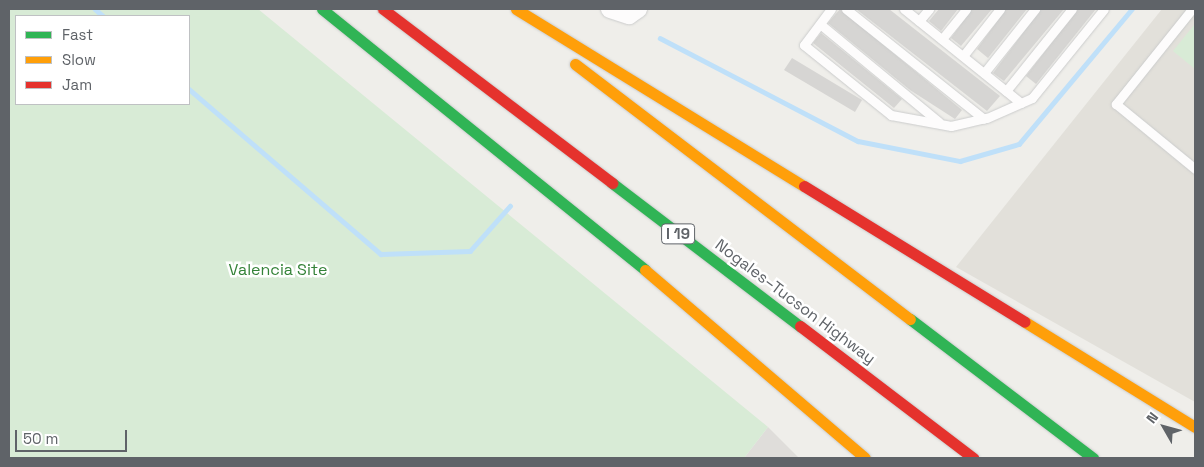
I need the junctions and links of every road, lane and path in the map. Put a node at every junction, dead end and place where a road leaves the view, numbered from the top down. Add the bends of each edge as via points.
1 (322, 9) edge
2 (383, 9) edge
3 (503, 9) edge
4 (516, 9) edge
5 (610, 9) edge
6 (831, 9) edge
7 (846, 9) edge
8 (904, 9) edge
9 (929, 9) edge
10 (966, 9) edge
11 (1000, 9) edge
12 (1035, 9) edge
13 (1072, 9) edge
14 (1104, 9) edge
15 (1192, 9) edge
16 (633, 12) edge
17 (919, 21) junction
18 (820, 24) junction
19 (942, 39) junction
20 (963, 56) junction
21 (984, 73) junction
22 (1006, 91) junction
23 (1021, 103) junction
24 (984, 119) junction
25 (941, 124) junction
26 (1195, 169) edge
27 (1167, 411) junction
28 (1195, 427) edge
29 (1195, 442) edge
30 (865, 458) edge
31 (973, 458) edge
32 (1093, 458) edge

1 - 30 highway via 620,248
2 - 31 highway, Nogales–Tucson Highway / I 19
3 - 32 highway
4 - 27 highway
5 - 16 street
6 - 18 lane
7 - 24 lane
8 - 17 lane
9 - 17 lane
10 - 19 lane
11 - 20 lane
12 - 21 lane
13 - 22 lane
14 - 23 lane via 1032,98
15 - 26 lane via 1116,104
17 - 19 lane
18 - 25 lane
18 - 25 lane via 804,45 891,115
19 - 20 lane
20 - 21 lane
21 - 22 lane
22 - 23 lane
23 - 24 lane
24 - 25 lane
27 - 28 highway
27 - 29 highway

